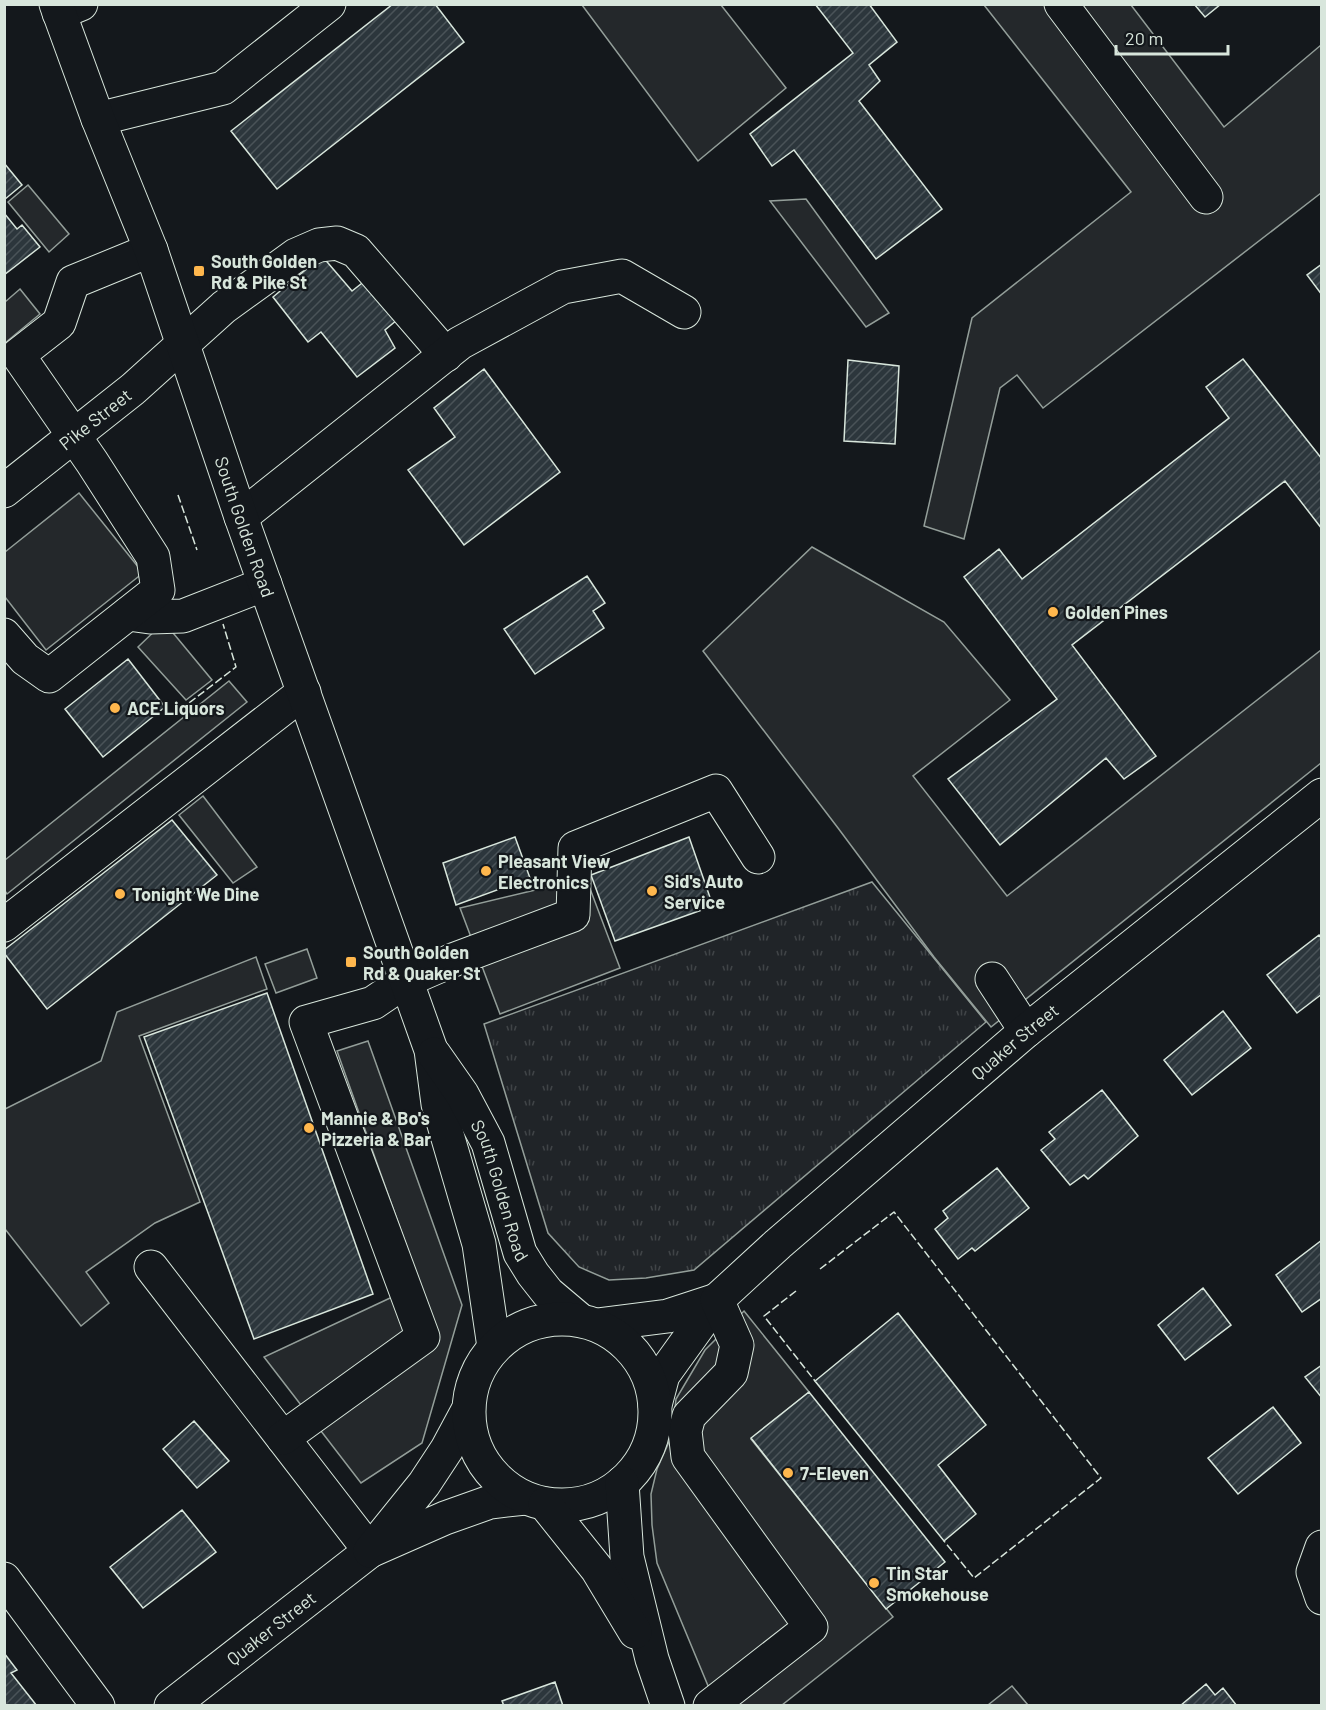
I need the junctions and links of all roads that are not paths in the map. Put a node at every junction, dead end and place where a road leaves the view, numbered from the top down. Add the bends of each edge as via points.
1 (329, 4) edge
2 (1061, 4) edge
3 (65, 7) edge
4 (98, 119) junction
5 (1206, 197) dead end
6 (151, 250) junction
7 (684, 312) dead end
8 (183, 345) junction
9 (446, 355) junction
10 (74, 436) junction
11 (4, 491) edge
12 (241, 517) junction
13 (265, 584) junction
14 (139, 616) junction
15 (4, 635) edge
16 (303, 692) junction
17 (1322, 795) edge
18 (758, 856) dead end
19 (4, 926) edge
20 (992, 979) dead end
21 (406, 980) junction
22 (1026, 1031) junction
23 (431, 1050) junction
24 (151, 1267) dead end
25 (717, 1300) junction
26 (589, 1323) junction
27 (494, 1347) junction
28 (655, 1405) junction
29 (468, 1410) junction
30 (283, 1438) junction
31 (622, 1483) junction
32 (535, 1501) junction
33 (370, 1551) junction
34 (4, 1579) edge
35 (652, 1659) junction
36 (98, 1706) edge
37 (171, 1706) edge
38 (668, 1706) edge
39 (710, 1706) edge

1 - 4 main road via 223,88
2 - 5 main road
3 - 4 main road, South Golden Road
4 - 6 main road, South Golden Road
6 - 8 main road, South Golden Road
6 - 10 main road via 73,282 59,323 18,355
7 - 9 main road via 622,276 602,279 563,287 460,343
8 - 9 main road, Pike Street via 224,307 296,255 319,245 338,243 356,250
8 - 10 main road, Pike Street
8 - 12 main road, South Golden Road
9 - 12 main road
10 - 11 main road, Pike Street
10 - 14 main road via 153,557 158,590
12 - 13 main road, South Golden Road
13 - 14 main road via 183,616
13 - 16 main road, South Golden Road
14 - 15 main road via 50,676 25,659
16 - 19 main road
16 - 21 main road, South Golden Road
17 - 22 main road, Quaker Street
18 - 21 main road via 716,791 575,848 573,915
20 - 22 main road
21 - 23 main road, South Golden Road
21 - 30 main road via 373,1003 306,1022 423,1337
22 - 25 main road, Quaker Street
23 - 26 main road, South Golden Road via 462,1094 488,1143 520,1253 548,1293
23 - 27 main road, South Golden Road via 438,1104 479,1244
24 - 30 main road
25 - 26 main road, Quaker Street via 668,1316
25 - 28 main road, Quaker Street via 663,1375
25 - 39 main road via 737,1345 731,1373 689,1416 685,1431 688,1456 811,1627
26 - 27 main road via 557,1319 534,1322 512,1332
26 - 28 main road via 619,1338 637,1357 649,1379
27 - 29 main road via 480,1366
28 - 31 main road via 653,1434 641,1461
29 - 32 main road via 470,1432 490,1472 506,1487
29 - 33 main road, Quaker Street via 424,1484
30 - 33 main road
31 - 32 main road via 606,1495 586,1502 566,1505
31 - 35 main road via 627,1557
32 - 33 main road, Quaker Street via 490,1502
32 - 35 main road via 597,1569
33 - 37 main road, Quaker Street
34 - 36 main road
35 - 38 main road

